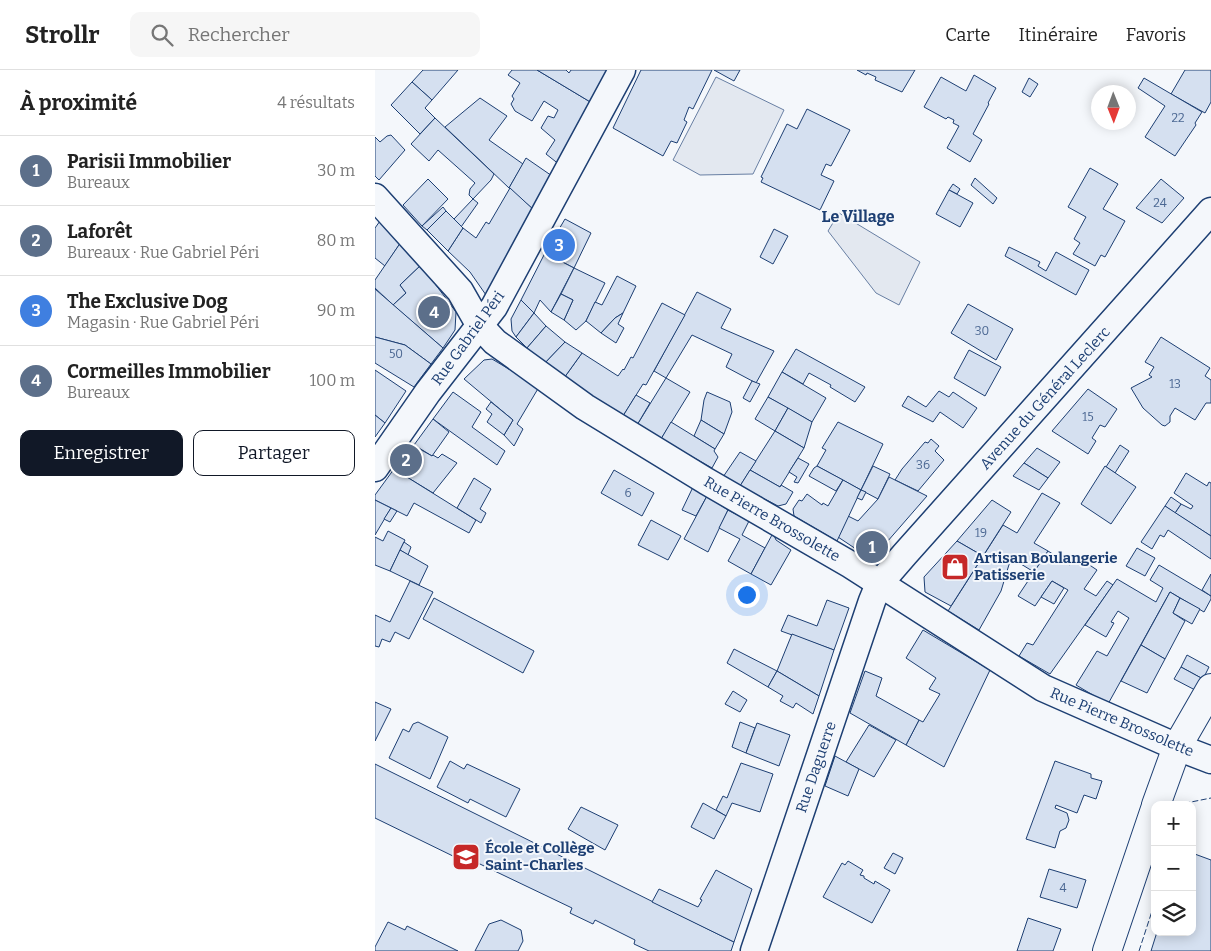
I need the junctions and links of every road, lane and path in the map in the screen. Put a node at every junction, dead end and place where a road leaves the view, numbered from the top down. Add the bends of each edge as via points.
1 (622, 70) edge
2 (375, 197) edge
3 (1211, 211) edge
4 (480, 326) junction
5 (375, 468) edge
6 (879, 584) junction
7 (1211, 688) edge
8 (1177, 747) junction
9 (1211, 760) edge
10 (1157, 801) edge
11 (1151, 821) edge
12 (754, 951) edge
13 (1107, 951) edge

1 - 4 street, Rue Gabriel Péri via 494,307
2 - 4 street, Rue Pierre Brossolette via 460,291
3 - 6 street, Avenue du Général Leclerc
4 - 5 street, Rue Gabriel Péri via 428,392
4 - 6 street, Rue Pierre Brossolette via 495,342 585,407
6 - 8 street, Rue Pierre Brossolette via 1043,688
6 - 12 street, Rue Daguerre
7 - 8 street
8 - 9 street, Rue Pierre Brossolette
8 - 10 street
11 - 13 street

